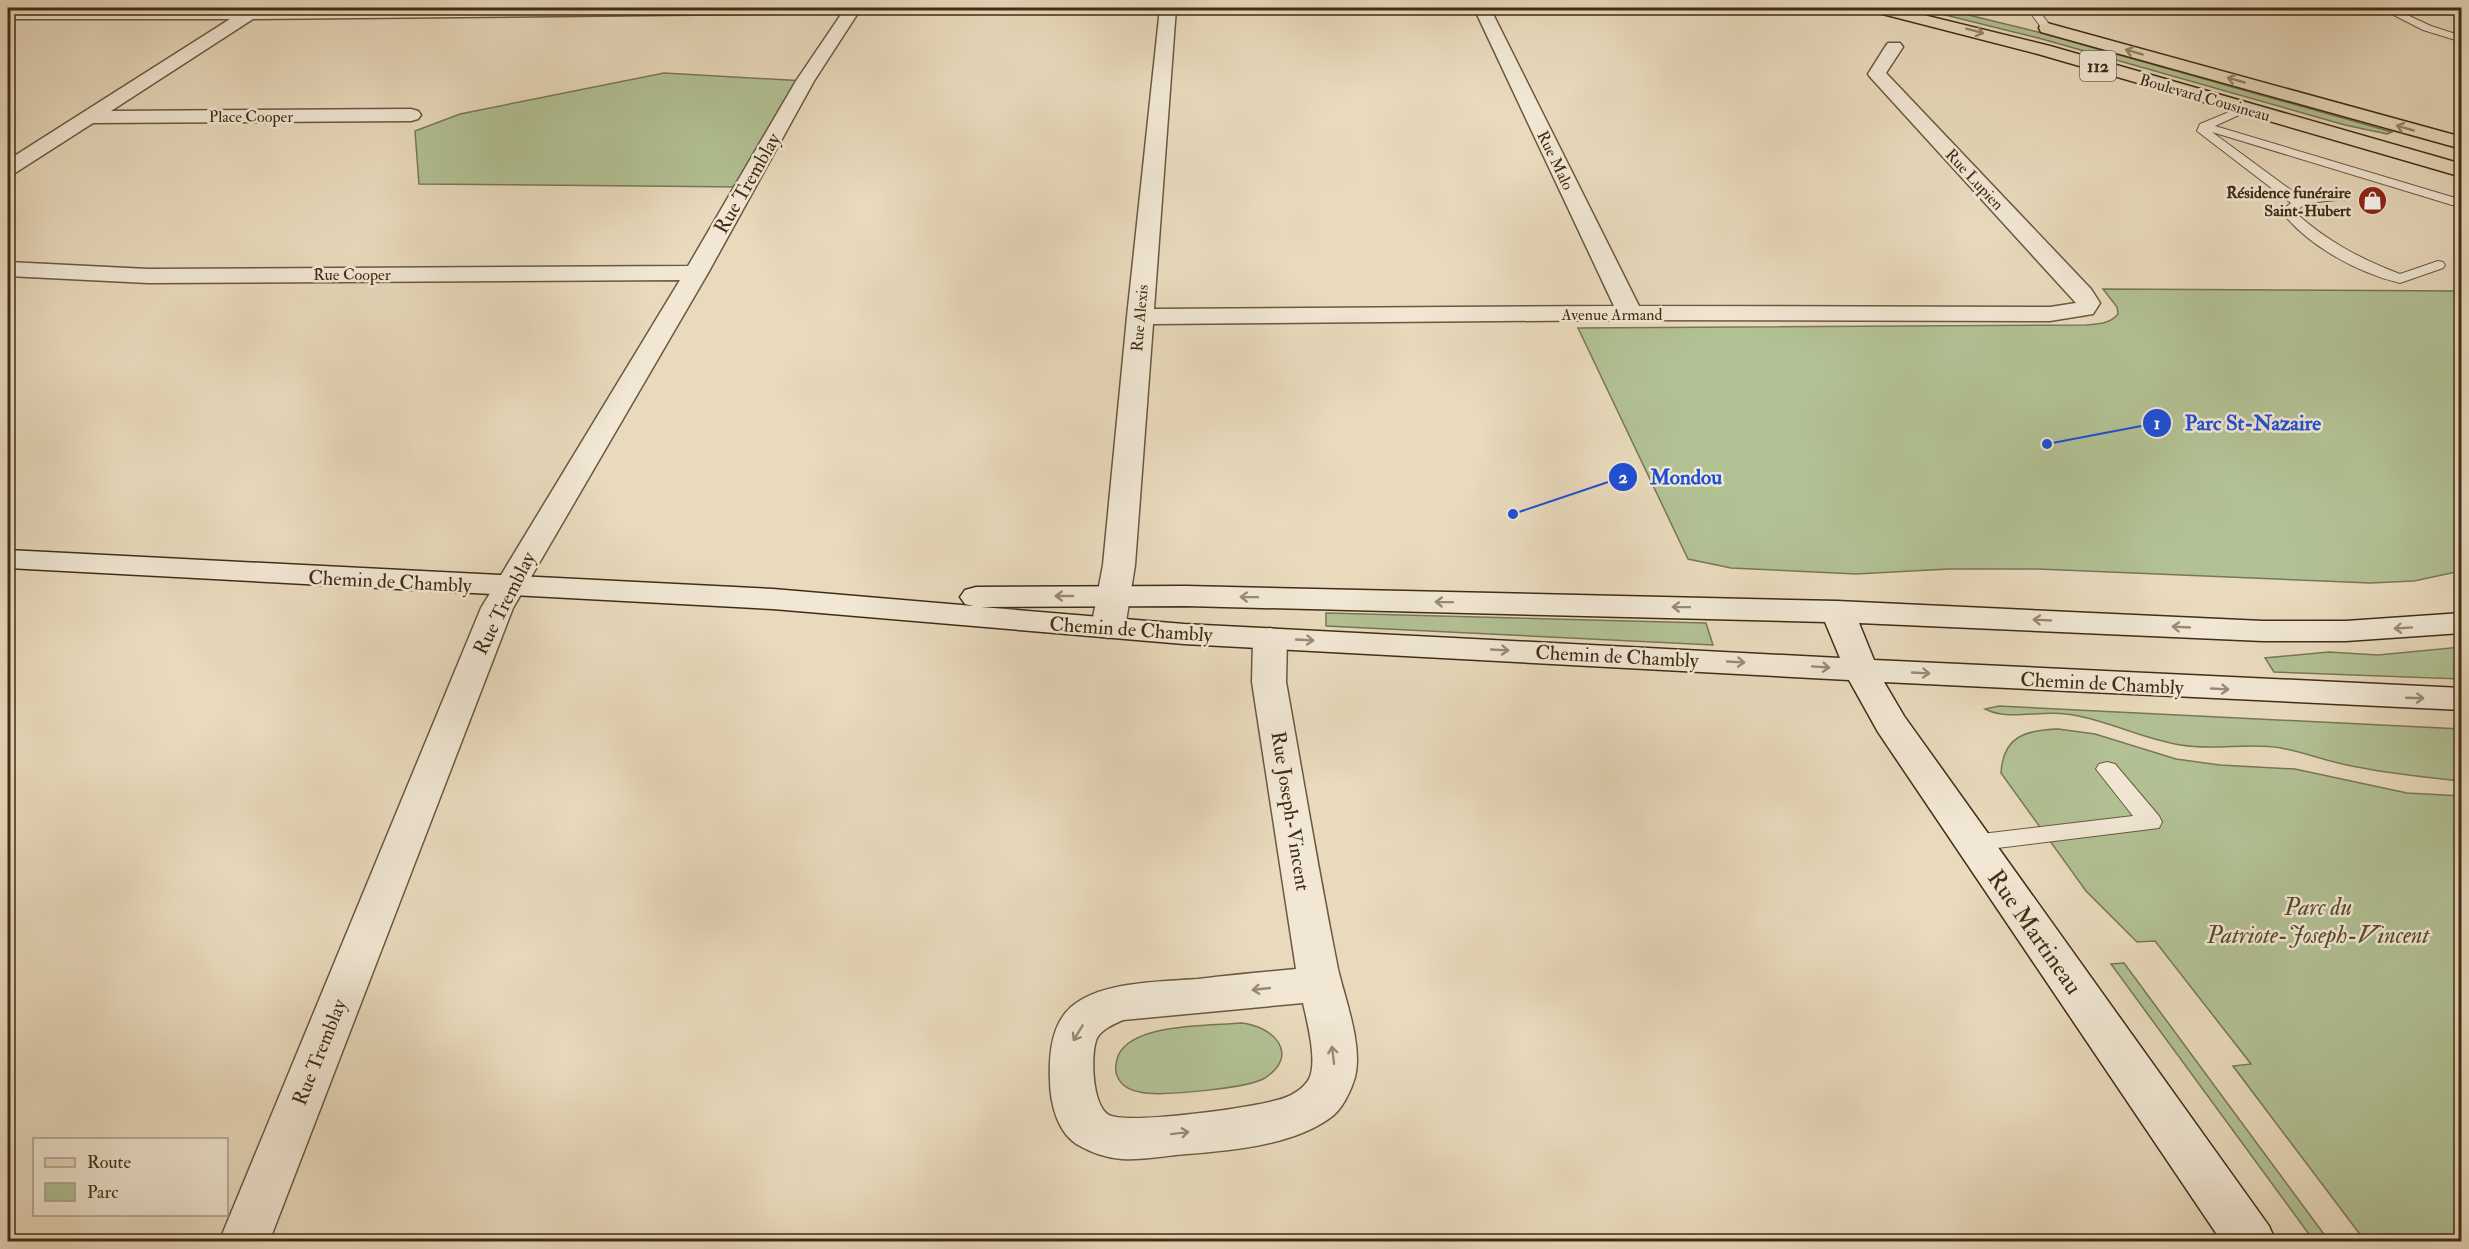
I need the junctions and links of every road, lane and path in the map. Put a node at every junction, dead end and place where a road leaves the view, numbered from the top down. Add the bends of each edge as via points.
1 (606, 8) edge
2 (892, 8) edge
3 (1168, 8) edge
4 (1482, 8) edge
5 (1877, 8) edge
6 (2032, 8) edge
7 (2385, 8) edge
8 (853, 9) junction
9 (8, 14) edge
10 (249, 14) junction
11 (2020, 20) dead end
12 (2047, 28) junction
13 (2462, 39) edge
14 (1894, 47) dead end
15 (2246, 108) junction
16 (411, 115) dead end
17 (91, 117) junction
18 (2204, 126) junction
19 (2462, 143) edge
20 (8, 169) edge
21 (2462, 171) edge
22 (2385, 180) junction
23 (2369, 187) dead end
24 (2343, 196) dead end
25 (2295, 200) junction
26 (2462, 204) edge
27 (2438, 265) dead end
28 (8, 269) edge
29 (696, 273) junction
30 (2084, 309) joint
31 (1630, 313) junction
32 (1139, 317) junction
33 (8, 559) edge
34 (508, 587) junction
35 (1111, 612) junction
36 (1837, 612) junction
37 (2462, 623) edge
38 (1270, 638) junction
39 (1862, 670) junction
40 (2462, 699) edge
41 (2107, 769) dead end
42 (1973, 843) junction
43 (1319, 984) junction
44 (244, 1242) edge
45 (2251, 1242) edge

1 - 8 street
1 - 10 street
2 - 8 street
3 - 32 street, Rue Alexis
4 - 31 street, Rue Malo
5 -> 15 main road, Boulevard Cousineau / 112 via 1978,32
6 - 12 lane
7 - 13 lane
8 - 29 street, Rue Tremblay via 805,81
9 - 10 street
10 - 17 street
11 - 12 main road, Boulevard Cousineau / 112
19 -> 12 main road, Boulevard Cousineau / 112
14 - 30 street, Rue Lupien via 1876,74 2082,294 2088,303
15 - 18 lane
15 - 21 main road, Boulevard Cousineau / 112
16 - 17 street, Place Cooper
17 - 20 street
18 - 22 lane
18 - 25 lane via 2208,135
22 - 23 lane
22 - 26 lane
24 - 25 lane
25 - 27 lane via 2300,203 2287,212 2344,257 2400,279
28 - 29 street, Rue Cooper via 148,276
29 - 34 street, Rue Tremblay
30 - 31 street, Avenue Armand via 2050,314
31 - 32 street, Avenue Armand
32 - 35 street, Rue Alexis via 1119,565
33 - 34 street, Chemin de Chambly
34 - 35 street, Chemin de Chambly
34 - 44 street, Rue Tremblay via 484,635
36 -> 35 street, Chemin de Chambly via 1186,596
35 - 38 street, Chemin de Chambly
37 -> 36 street, Chemin de Chambly via 2346,631 2263,631
36 - 39 street, Rue Martineau
38 -> 39 street, Chemin de Chambly
38 - 43 street, Rue Joseph-Vincent via 1269,682
39 -> 40 street, Chemin de Chambly
39 - 42 street, Rue Martineau via 1891,724
41 - 42 lane via 2151,822
42 - 45 street, Rue Martineau
43 -> 43 street, Rue Joseph-Vincent via 1123,1004 1096,1012 1073,1041 1074,1107 1090,1129 1119,1139 1262,1124 1304,1112 1326,1092 1335,1066

